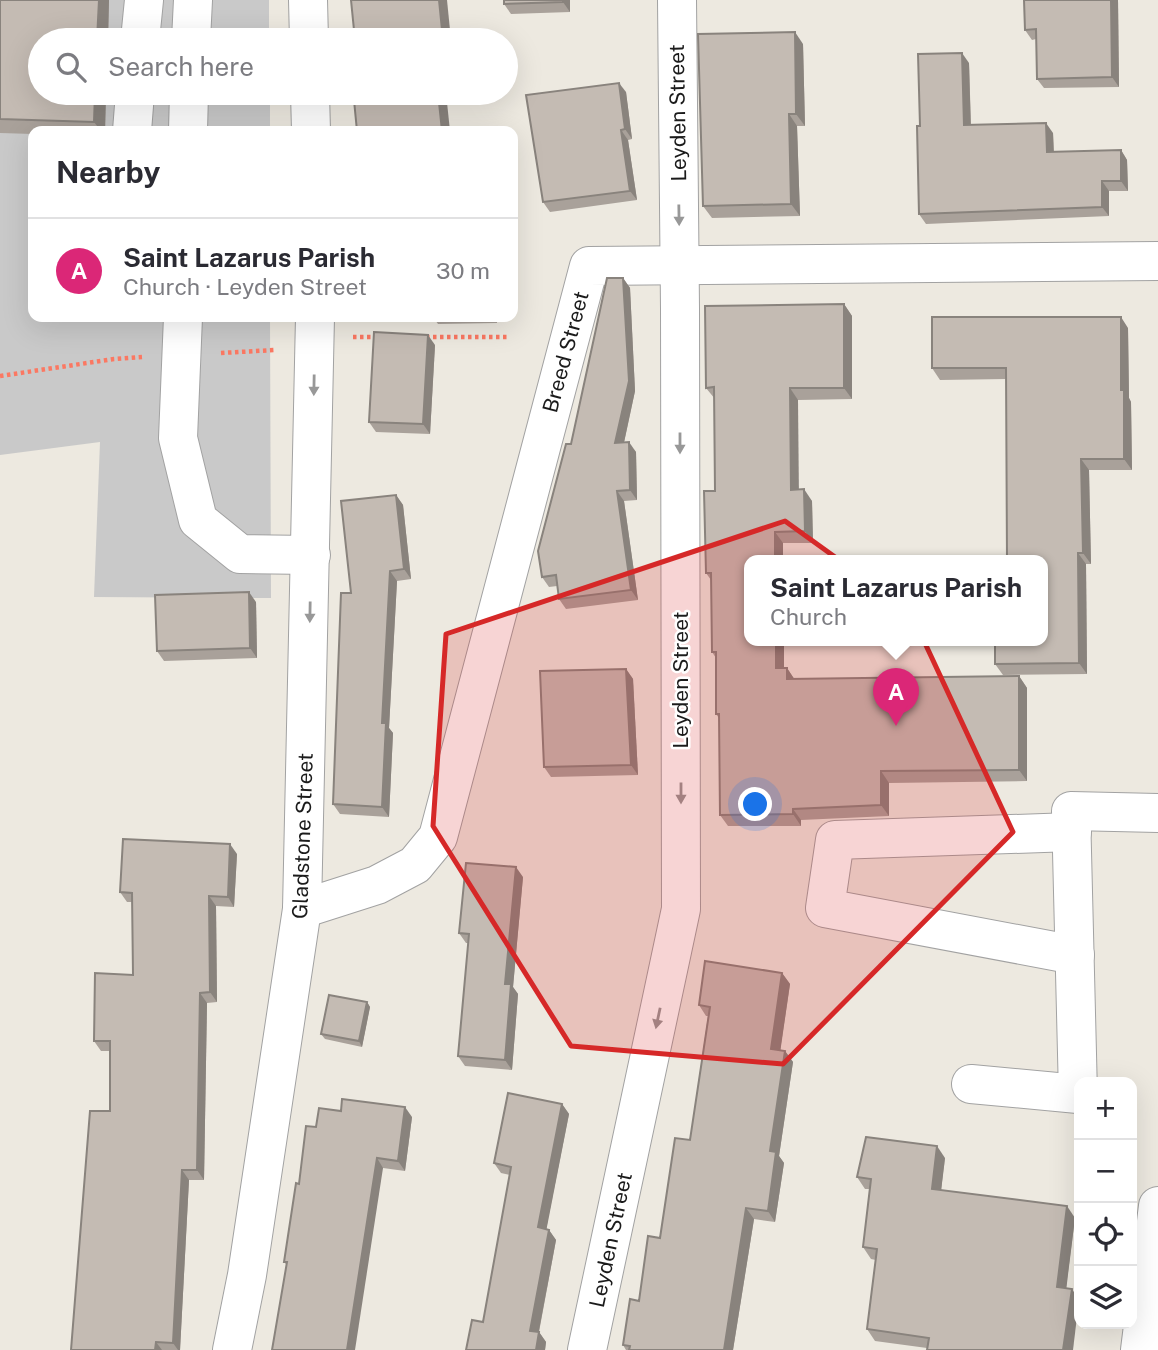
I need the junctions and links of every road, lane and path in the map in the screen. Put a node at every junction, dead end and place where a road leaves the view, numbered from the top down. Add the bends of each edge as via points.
1 (144, 0) edge
2 (193, 0) edge
3 (308, 0) edge
4 (677, 0) edge
5 (141, 28) edge
6 (192, 28) edge
7 (309, 28) edge
8 (134, 105) edge
9 (189, 105) edge
10 (310, 105) edge
11 (132, 126) edge
12 (188, 126) edge
13 (311, 126) edge
14 (1158, 261) edge
15 (680, 264) junction
16 (183, 322) edge
17 (328, 327) edge
18 (383, 337) edge
19 (425, 337) edge
20 (509, 337) dead end
21 (182, 355) junction
22 (277, 362) dead end
23 (0, 376) edge
24 (311, 555) junction
25 (1158, 813) edge
26 (1072, 832) junction
27 (302, 909) junction
28 (1075, 955) junction
29 (971, 1084) dead end
30 (1158, 1206) edge
31 (232, 1350) edge
32 (587, 1350) edge
33 (1140, 1350) edge

1 - 5 street
2 - 6 street
3 - 7 street
4 -> 15 street, Leyden Street
8 - 11 street
9 - 12 street
10 - 13 street
14 - 15 street, Breed Street
15 - 27 street, Breed Street via 589,266 438,837 415,865
15 -> 32 street, Leyden Street via 681,909
16 - 21 street
17 - 18 path
17 -> 24 street, Gladstone Street
19 - 20 path
21 - 22 path via 277,349
21 - 23 path via 114,359
21 - 24 street via 178,438 198,520 240,554
24 -> 27 street, Gladstone Street
25 - 26 street via 1071,811
26 - 28 street
26 - 28 street via 835,839 825,908
27 - 31 street, Gladstone Street
28 - 29 street via 1078,1094
30 - 33 street

